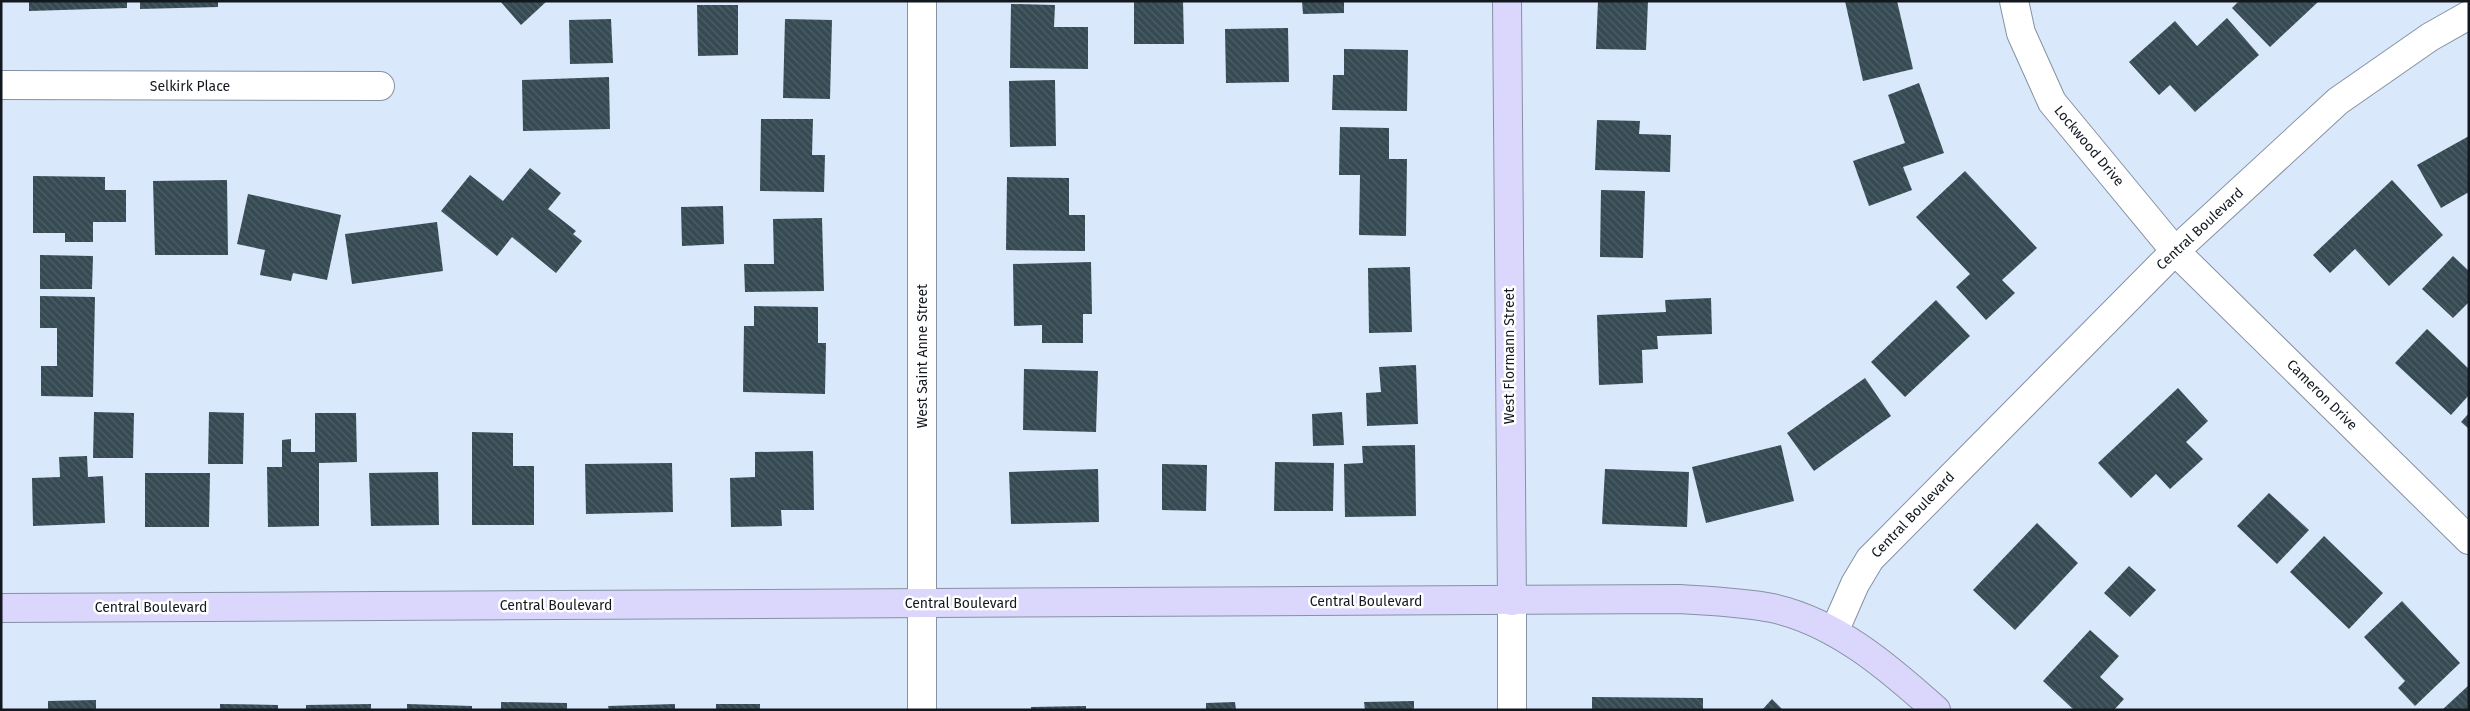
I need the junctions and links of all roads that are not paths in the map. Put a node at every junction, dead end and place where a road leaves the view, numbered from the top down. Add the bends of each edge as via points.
1 (922, 1) edge
2 (1507, 1) edge
3 (2014, 1) edge
4 (2469, 15) edge
5 (1, 85) edge
6 (380, 86) dead end
7 (2175, 251) junction
8 (2469, 540) edge
9 (1512, 601) junction
10 (922, 603) junction
11 (1, 608) edge
12 (1834, 632) junction
13 (922, 710) edge
14 (1512, 710) edge
15 (1936, 710) edge

1 - 10 street, West Saint Anne Street
2 - 9 street, West Flormann Street
3 - 7 street, Lockwood Drive via 2021,33 2052,102
4 - 7 street, Central Boulevard via 2430,37 2338,101
5 - 6 street, Selkirk Place
7 - 8 street, Cameron Drive
7 - 12 street, Central Boulevard via 1870,559
9 - 10 street, Central Boulevard
9 - 12 street, Central Boulevard via 1680,599 1730,602 1772,608
9 - 14 street, West Flormann Street
10 - 11 street, Central Boulevard
10 - 13 street, West Saint Anne Street
12 - 15 street via 1902,679

